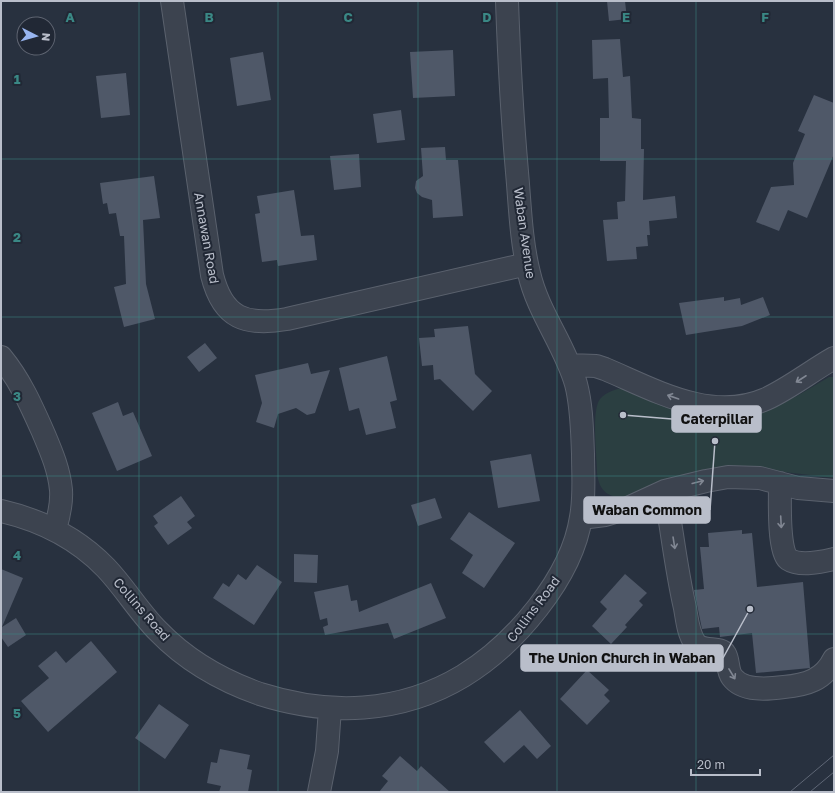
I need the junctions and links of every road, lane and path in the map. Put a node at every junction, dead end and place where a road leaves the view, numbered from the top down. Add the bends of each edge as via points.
1 (172, 1) edge
2 (507, 1) edge
3 (527, 264) junction
4 (1, 357) edge
5 (834, 358) edge
6 (569, 365) junction
7 (780, 483) junction
8 (666, 491) junction
9 (834, 491) edge
10 (1, 511) edge
11 (581, 518) junction
12 (54, 529) junction
13 (834, 559) edge
14 (834, 659) edge
15 (330, 708) junction
16 (319, 792) edge

1 - 3 street, Annawan Road via 212,275 220,299 237,316 260,322 287,319
2 - 3 street, Waban Avenue via 511,104 521,228
3 - 6 street, Waban Avenue via 536,295
4 - 12 street via 21,384 54,458 61,504
5 -> 6 street via 778,393 734,407 697,404 670,396 605,369
6 - 11 street, Collins Road via 577,390 581,420
8 -> 7 street via 728,477 760,478
7 - 9 street via 803,489
7 -> 13 street via 782,545 785,556 799,562
8 - 11 street via 621,511 605,516
8 -> 14 street via 681,590 694,642 700,648 722,651 732,677 740,683 761,689 813,681 823,675
10 - 12 street, Collins Road via 34,520
11 - 15 street, Collins Road via 567,560 541,602 518,632 482,664 452,683 406,700 360,709
12 - 15 street, Collins Road via 104,566 160,633 196,662 257,693 279,700
15 - 16 street via 327,751

